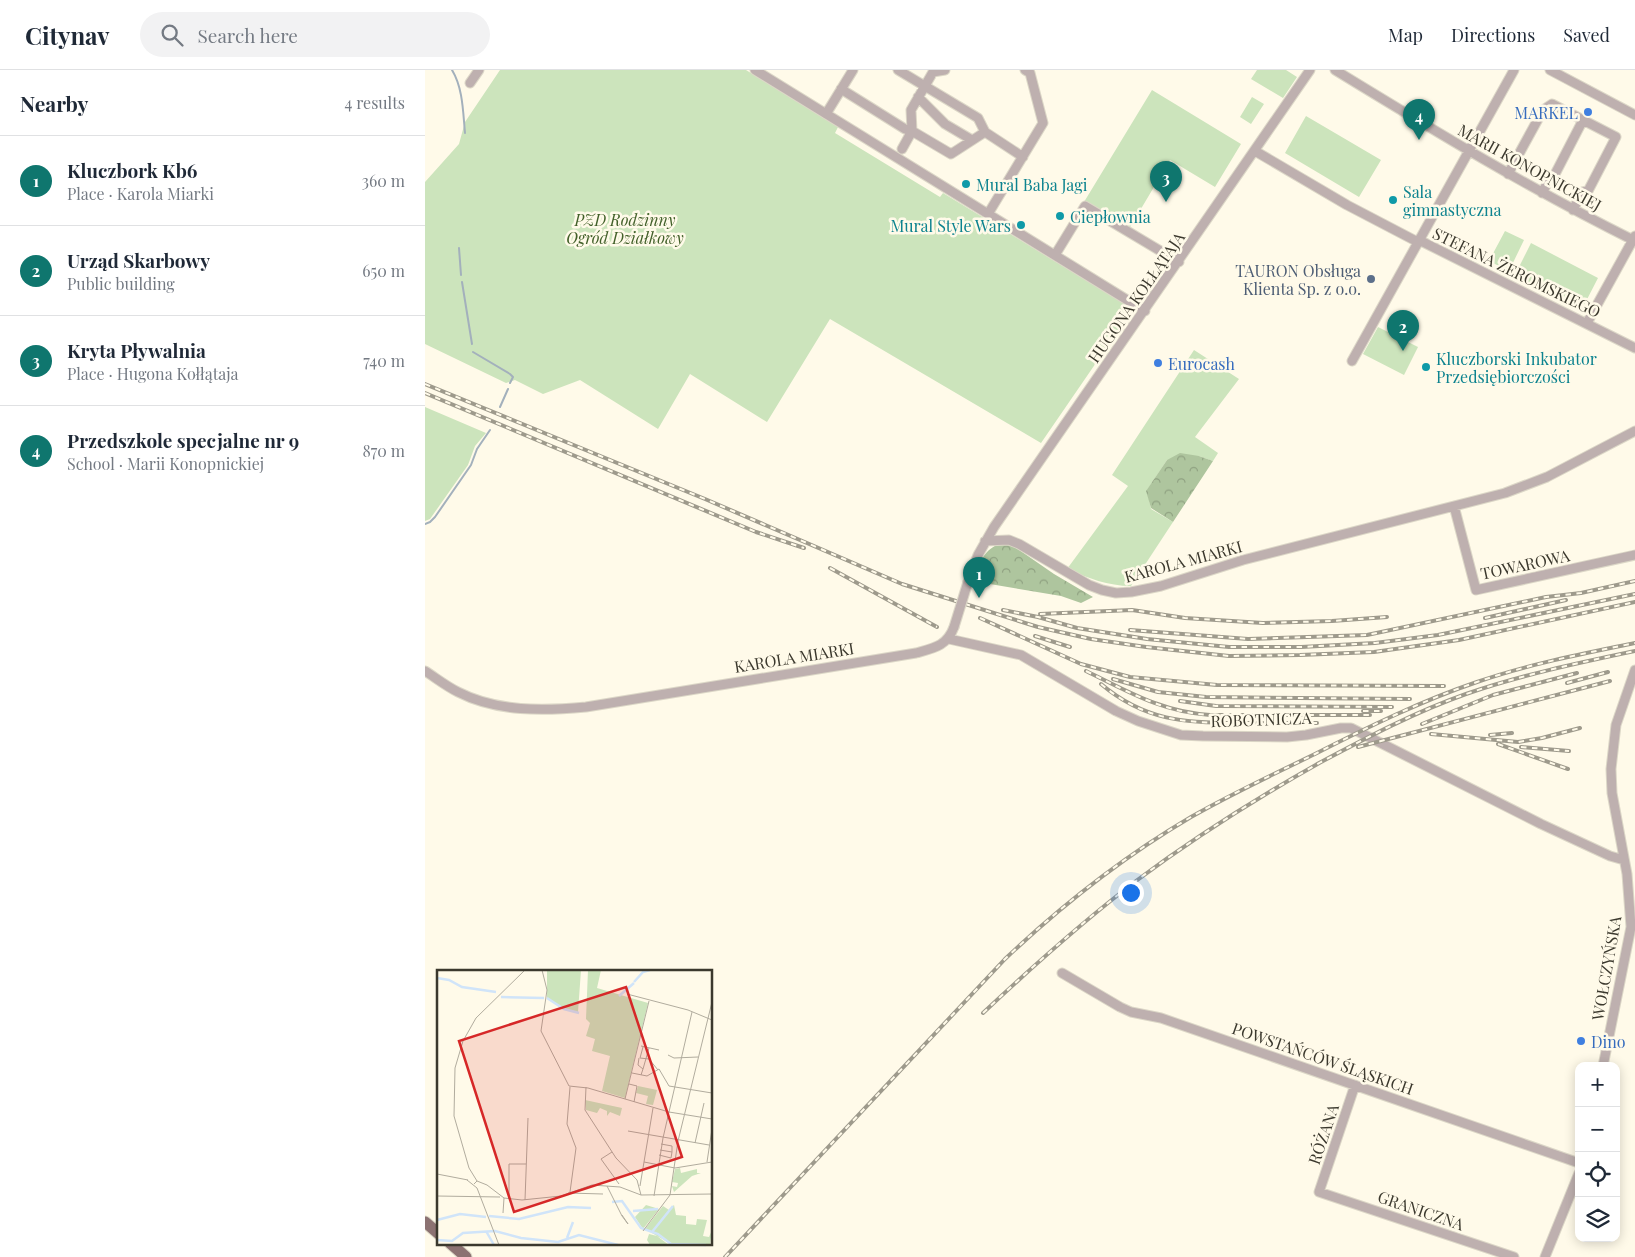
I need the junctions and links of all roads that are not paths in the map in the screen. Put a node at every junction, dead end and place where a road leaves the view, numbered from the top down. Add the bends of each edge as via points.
1 (479, 70) edge
2 (755, 70) edge
3 (853, 70) edge
4 (899, 70) edge
5 (945, 70) edge
6 (1025, 70) edge
7 (1310, 70) edge
8 (1335, 70) edge
9 (1514, 70) edge
10 (1550, 70) edge
11 (470, 82) dead end
12 (925, 86) junction
13 (841, 89) junction
14 (919, 97) junction
15 (826, 114) junction
16 (1635, 115) edge
17 (1583, 120) junction
18 (912, 131) junction
19 (985, 132) junction
20 (972, 140) junction
21 (902, 149) dead end
22 (1255, 151) junction
23 (1468, 151) junction
24 (1023, 157) junction
25 (1508, 174) junction
26 (1542, 193) junction
27 (1573, 210) junction
28 (988, 214) junction
29 (1634, 239) edge
30 (1419, 241) junction
31 (1055, 255) junction
32 (1179, 262) junction
33 (1145, 311) junction
34 (1587, 323) junction
35 (1635, 348) edge
36 (1352, 361) dead end
37 (1635, 430) edge
38 (1454, 506) junction
39 (985, 541) junction
40 (1635, 555) edge
41 (949, 639) junction
42 (1635, 670) edge
43 (425, 671) edge
44 (1624, 860) junction
45 (1631, 873) edge
46 (1062, 973) dead end
47 (1604, 1062) edge
48 (1355, 1086) junction
49 (1575, 1162) edge
50 (1575, 1183) edge
51 (1319, 1192) joint
52 (425, 1222) edge
53 (437, 1232) edge
54 (451, 1244) edge
55 (466, 1257) edge
56 (1514, 1257) edge
57 (1545, 1257) edge

1 - 11 street
2 - 15 street
3 - 13 street
4 - 12 street
5 - 12 street via 933,72
6 - 24 street via 1030,73 1043,123
7 - 22 street, HUGONA KOŁŁĄTAJA
8 - 23 street, MARII KONOPNICKIEJ
9 - 23 street
10 - 16 street
12 - 14 street
12 - 19 street via 978,118
13 - 15 street
13 - 18 street
14 - 18 street via 911,110
14 - 20 street via 945,124
15 - 28 street
17 - 25 street via 1552,104 1543,110
17 - 26 street
17 - 27 street via 1615,137 1587,191 1582,192
18 - 20 street via 951,154
18 - 21 street
19 - 20 street
19 - 24 street
22 - 30 street, STEFANA ŻEROMSKIEGO via 1347,205
22 - 32 street, HUGONA KOŁŁĄTAJA
23 - 25 street, MARII KONOPNICKIEJ
23 - 30 street
24 - 28 street
25 - 26 street, MARII KONOPNICKIEJ
26 - 27 street, MARII KONOPNICKIEJ
27 - 29 street, MARII KONOPNICKIEJ
28 - 31 street
29 - 34 street
30 - 34 street, STEFANA ŻEROMSKIEGO
30 - 36 street
31 - 32 street via 1085,206
31 - 33 street
32 - 33 street, HUGONA KOŁŁĄTAJA
33 - 39 street, HUGONA KOŁŁĄTAJA
34 - 35 street, STEFANA ŻEROMSKIEGO
37 - 38 street, KAROLA MIARKI via 1547,477 1505,493
38 - 39 street, KAROLA MIARKI via 1131,592 1102,590 1009,540
38 - 40 street, TOWAROWA via 1476,590
39 - 41 street, bridge
41 - 43 street, KAROLA MIARKI via 940,646 916,653 552,710 479,701 457,692
41 - 44 street, ROBOTNICZA via 1021,655 1116,711 1153,727 1181,734 1287,737 1351,728 1541,824
42 - 44 street, WOŁCZYŃSKA via 1616,725 1611,769
44 - 45 street, WOŁCZYŃSKA
45 - 47 street, WOŁCZYŃSKA via 1631,927
46 - 48 street, POWSTAŃCÓW ŚLĄSKICH via 1131,1012 1161,1018
48 - 49 street, POWSTAŃCÓW ŚLĄSKICH
48 - 51 street, RÓŻANA
50 - 57 street
51 - 56 street, GRANICZNA
52 - 53 main road
54 - 55 main road

